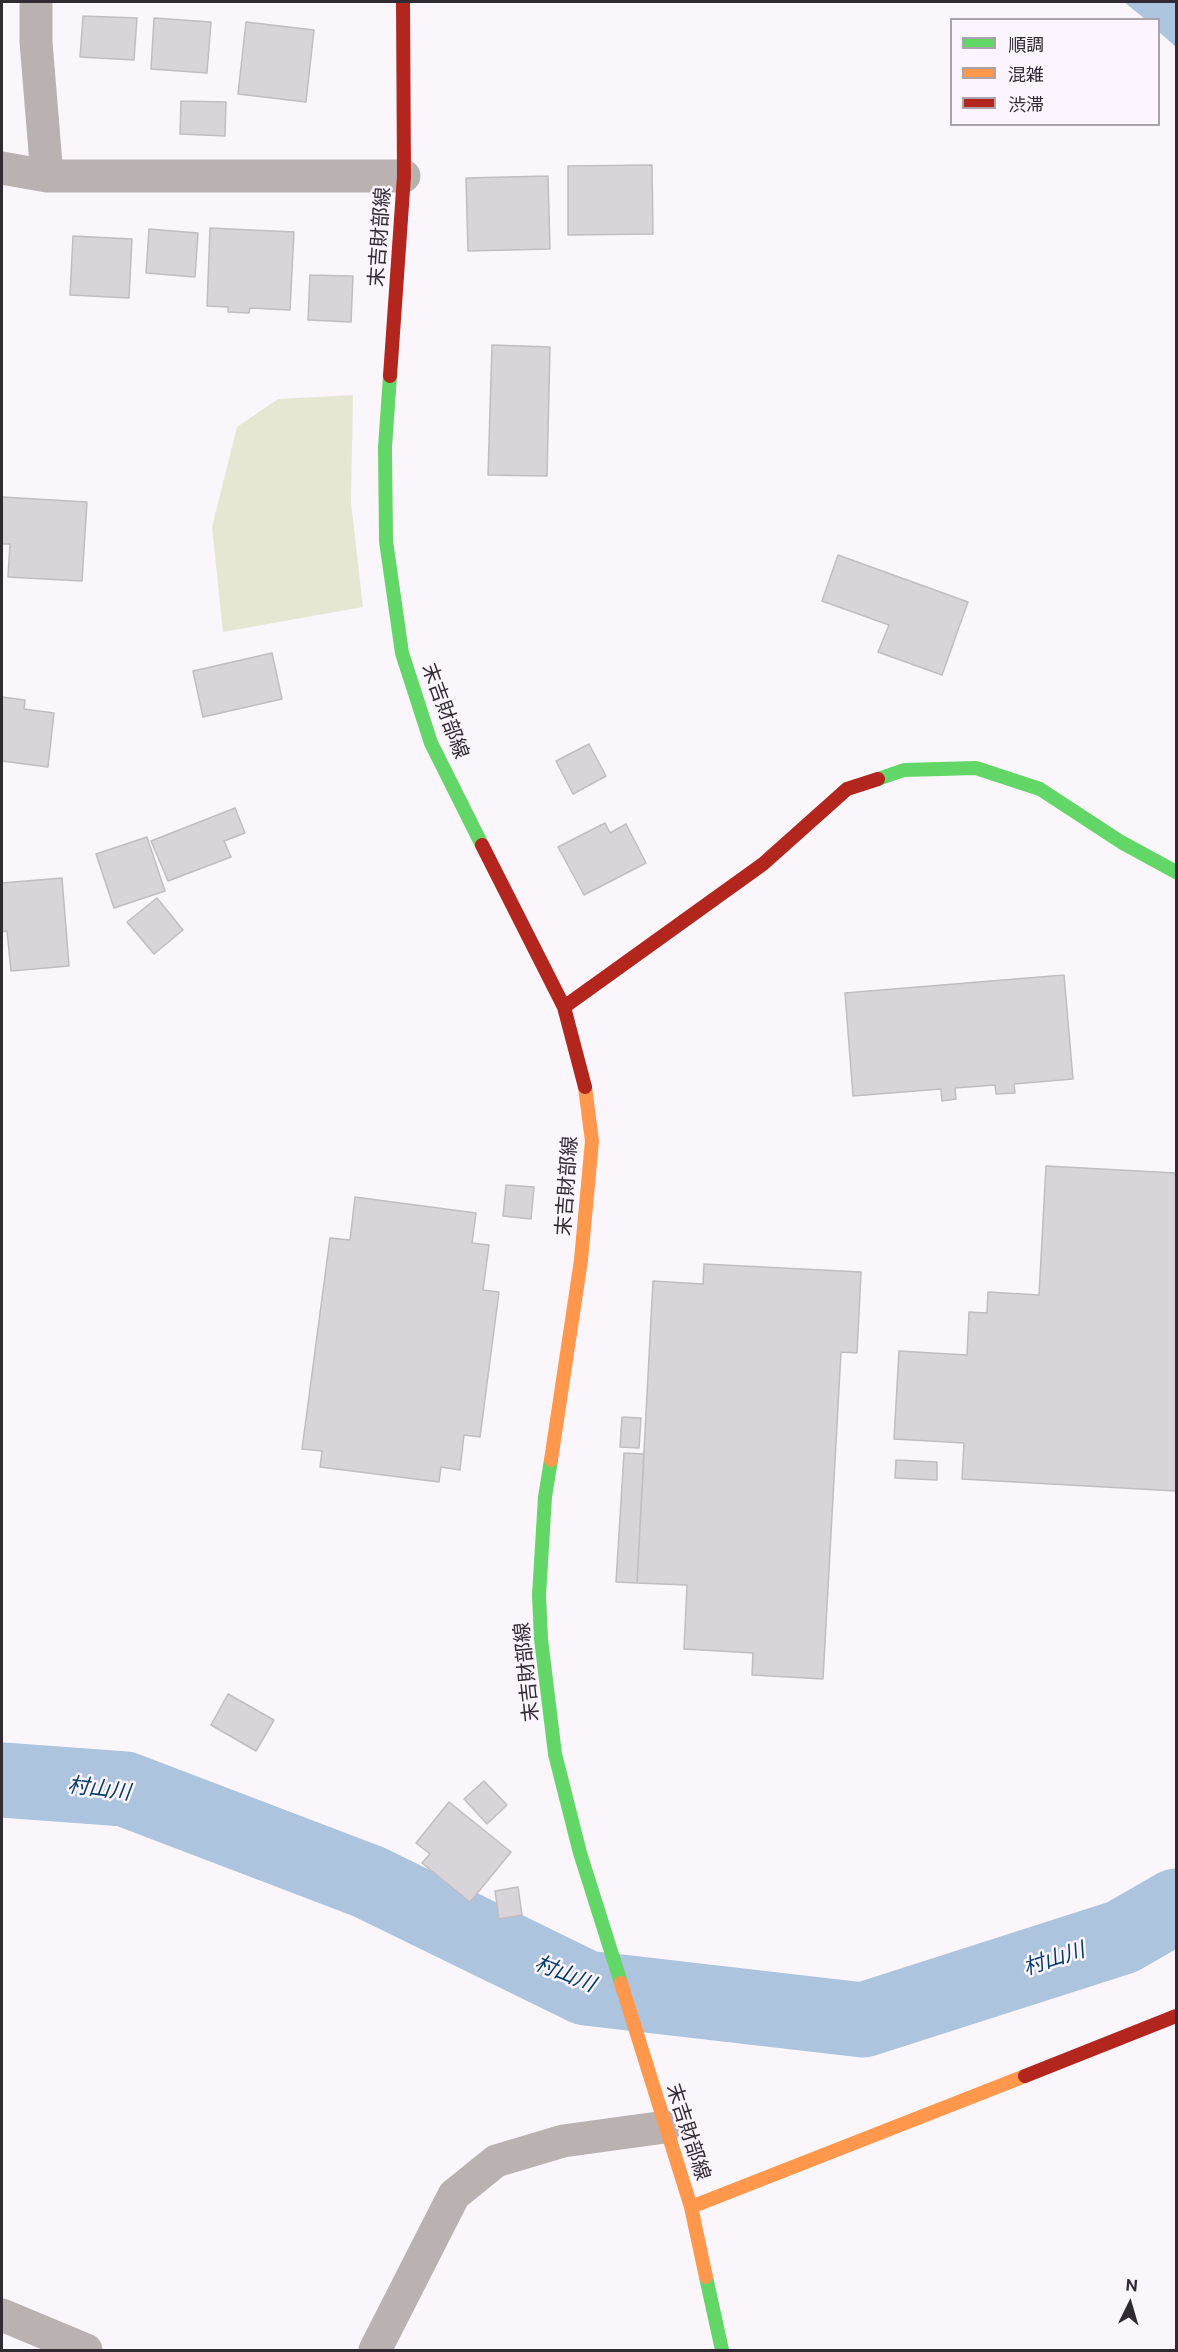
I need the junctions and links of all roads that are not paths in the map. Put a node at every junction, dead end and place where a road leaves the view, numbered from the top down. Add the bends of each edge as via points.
1 (36, 2) edge
2 (403, 2) edge
3 (2, 168) edge
4 (47, 176) junction
5 (404, 176) junction
6 (1176, 872) edge
7 (564, 1007) junction
8 (1176, 2016) edge
9 (665, 2127) junction
10 (691, 2207) junction
11 (2, 2315) edge
12 (86, 2350) edge
13 (375, 2350) edge
14 (722, 2350) edge

1 - 4 street
2 - 5 main road, 末吉財部線
3 - 4 street
4 - 5 street
5 - 7 main road, 末吉財部線 via 385,447 387,541 402,653 431,743
6 - 7 main road via 1121,842 1040,789 976,768 904,770 848,789 763,864
7 - 9 main road, 末吉財部線 via 584,1078 592,1142 581,1260 545,1497 539,1595 541,1639 555,1754 580,1853
8 - 10 main road
9 - 10 main road, 末吉財部線
9 - 13 street via 563,2141 496,2161 454,2194
10 - 14 main road, 末吉財部線
11 - 12 street

